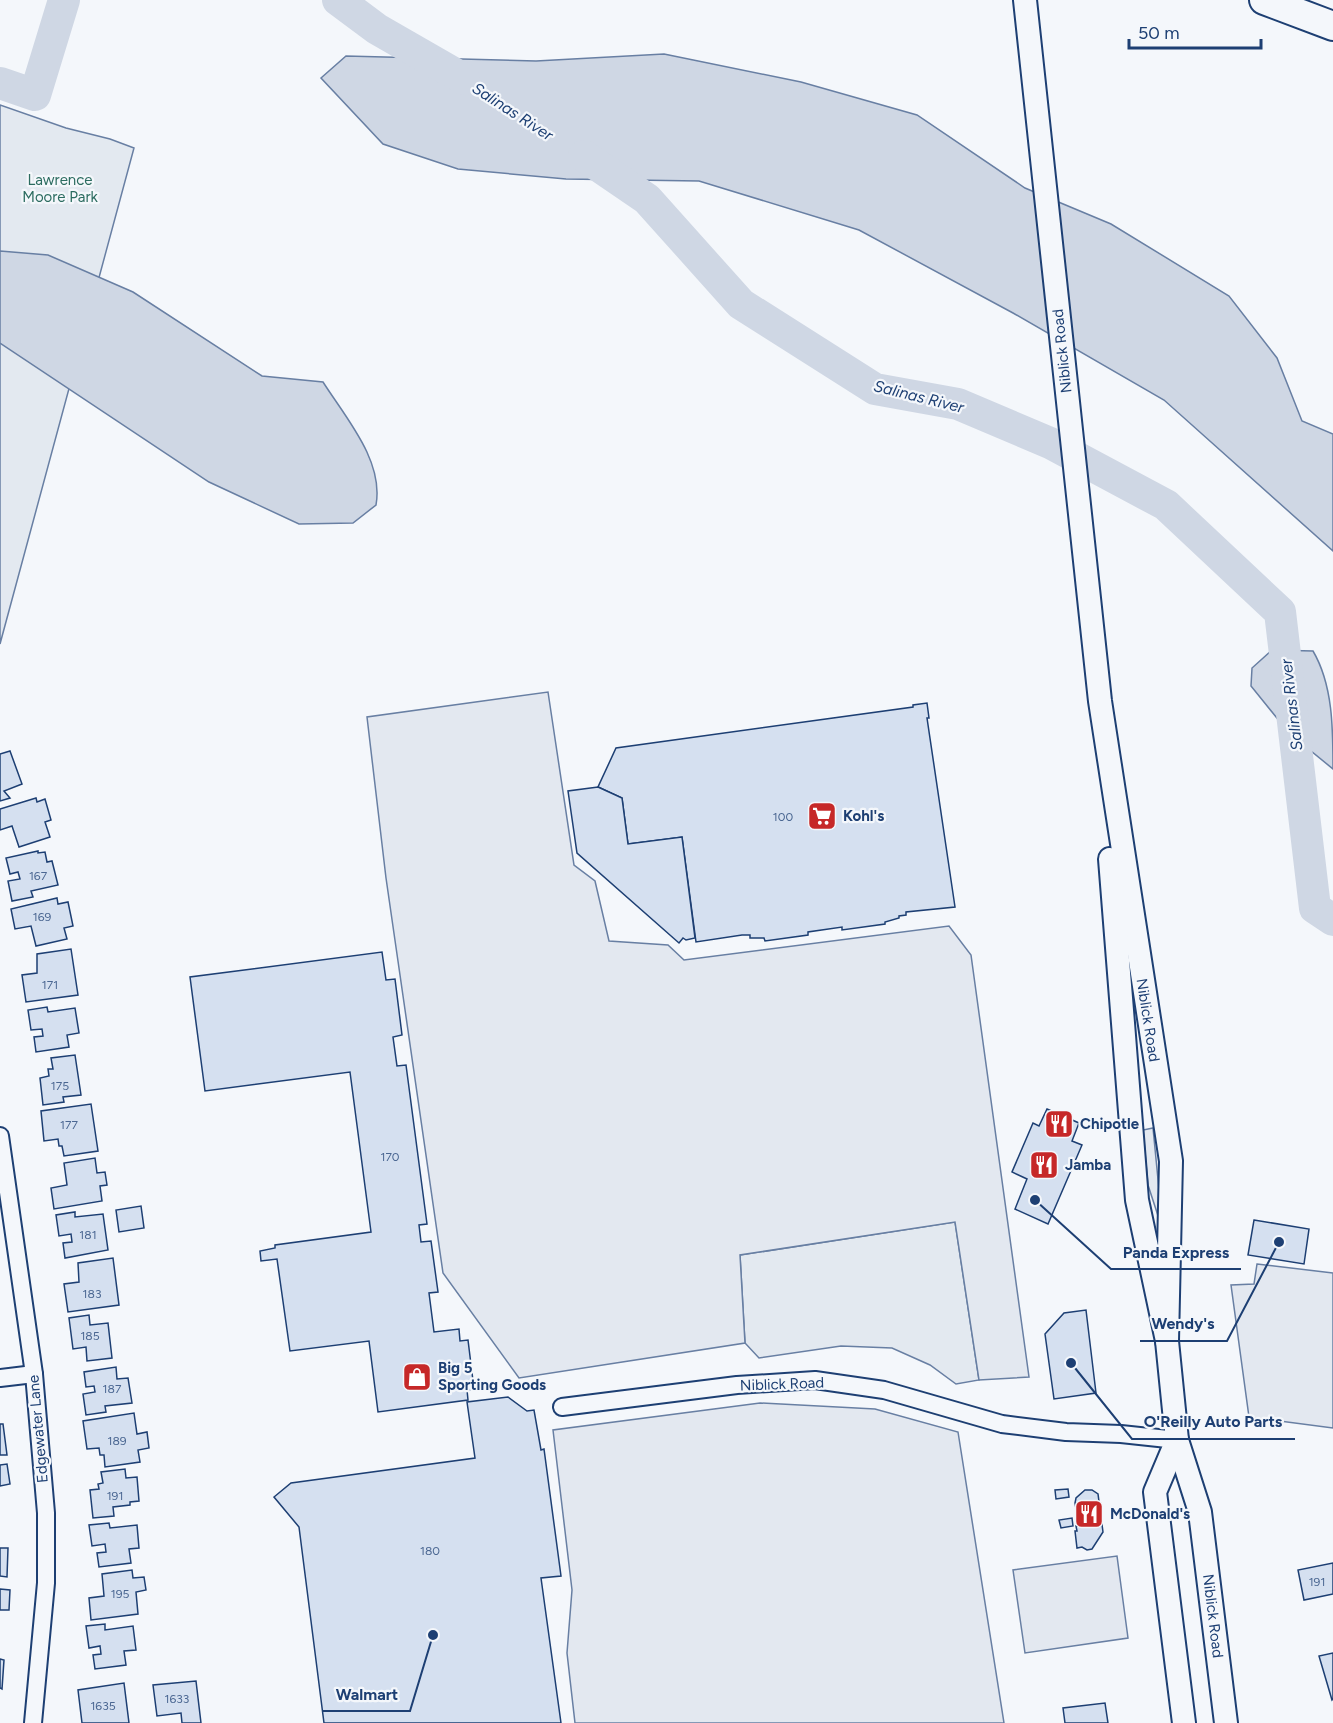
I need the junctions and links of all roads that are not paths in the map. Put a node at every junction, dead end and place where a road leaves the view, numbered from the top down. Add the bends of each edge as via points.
1 (1025, 0) edge
2 (1264, 0) edge
3 (1333, 26) edge
4 (1100, 701) junction
5 (0, 1136) edge
6 (1167, 1341) junction
7 (34, 1374) junction
8 (0, 1378) edge
9 (562, 1407) dead end
10 (1177, 1440) junction
11 (33, 1723) edge
12 (1184, 1723) edge
13 (1226, 1723) edge

1 - 4 main road, Niblick Road
2 - 3 highway
4 - 6 main road, Niblick Road via 1137,1200
4 - 6 main road, Niblick Road via 1171,1161
5 - 7 street, Edgewater Lane
6 - 10 main road, Niblick Road
7 - 8 street
7 - 11 street, Edgewater Lane via 46,1514 46,1583
9 - 10 street, Niblick Road via 737,1385 815,1380 884,1390 1002,1424
10 - 12 main road, Niblick Road via 1155,1492
10 - 13 main road, Niblick Road via 1200,1512

